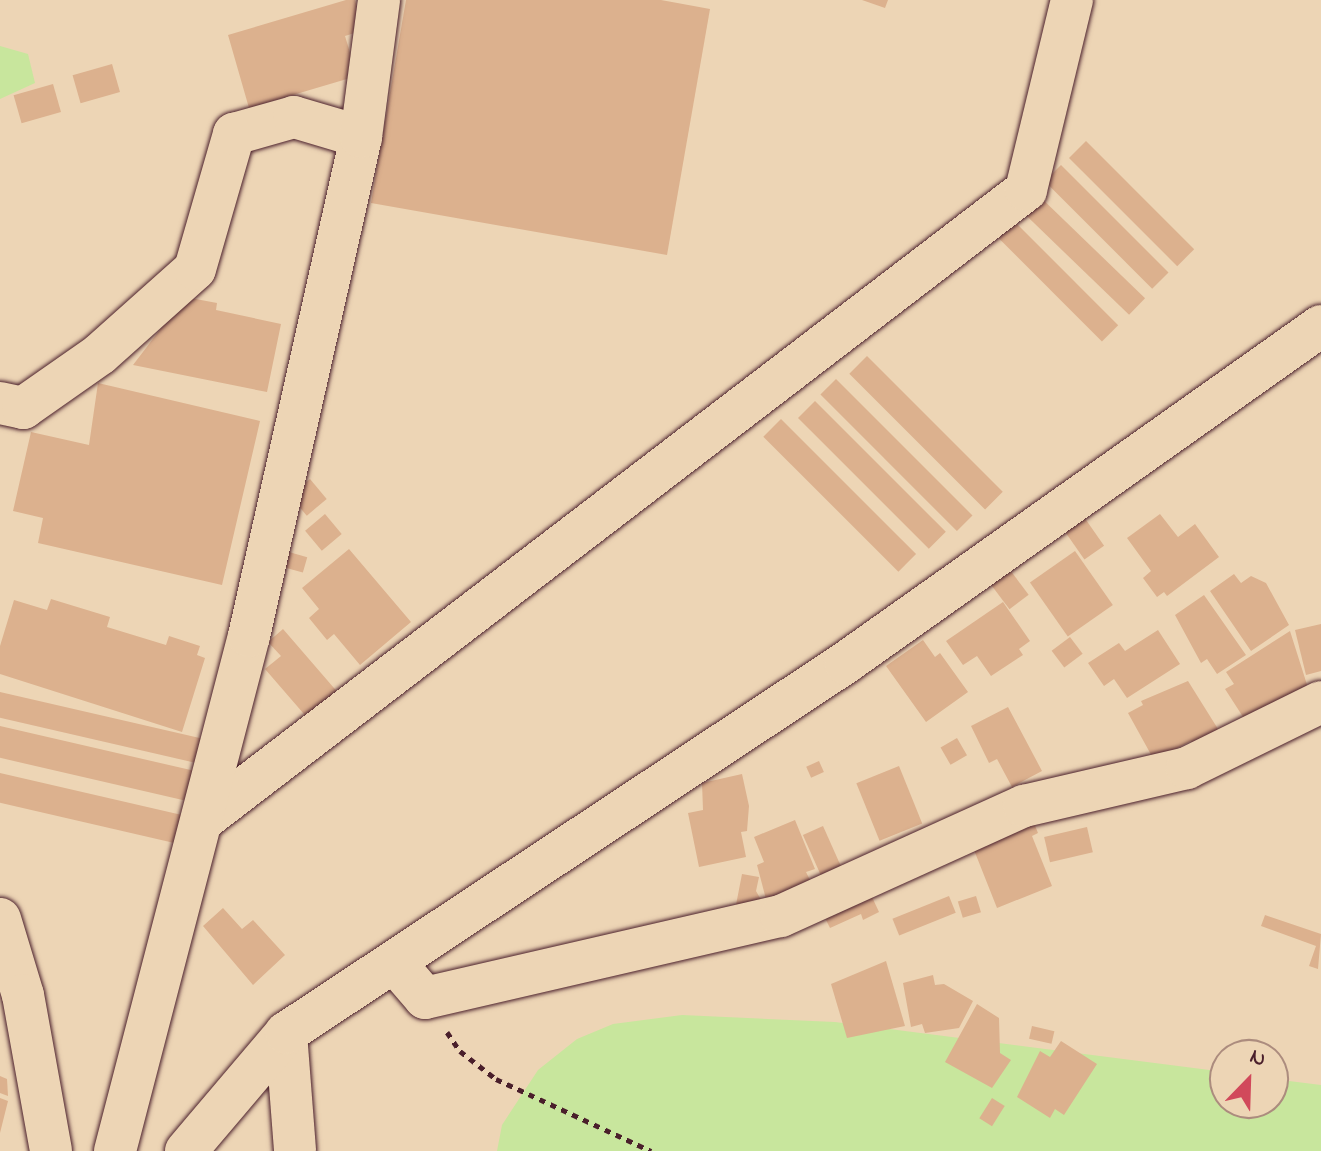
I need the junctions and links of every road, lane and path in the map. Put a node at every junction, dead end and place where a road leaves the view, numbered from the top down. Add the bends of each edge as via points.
1 (379, 0) edge
2 (1072, 0) edge
3 (361, 137) junction
4 (1321, 326) edge
5 (0, 403) edge
6 (1321, 702) edge
7 (204, 819) junction
8 (1, 926) edge
9 (395, 963) junction
10 (425, 998) junction
11 (286, 1033) junction
12 (51, 1151) edge
13 (115, 1151) edge
14 (186, 1151) edge
15 (295, 1151) edge
16 (651, 1151) edge

1 - 3 street
2 - 7 street via 1026,190
3 - 5 street via 294,117 234,134 195,269 100,354 23,408
3 - 7 street
4 - 9 street via 845,663
6 - 10 street via 1187,768 1024,806 781,916
7 - 13 street
8 - 12 street via 23,995
9 - 10 street
9 - 11 street
10 - 16 path via 460,1051 496,1079
11 - 14 street
11 - 15 street

